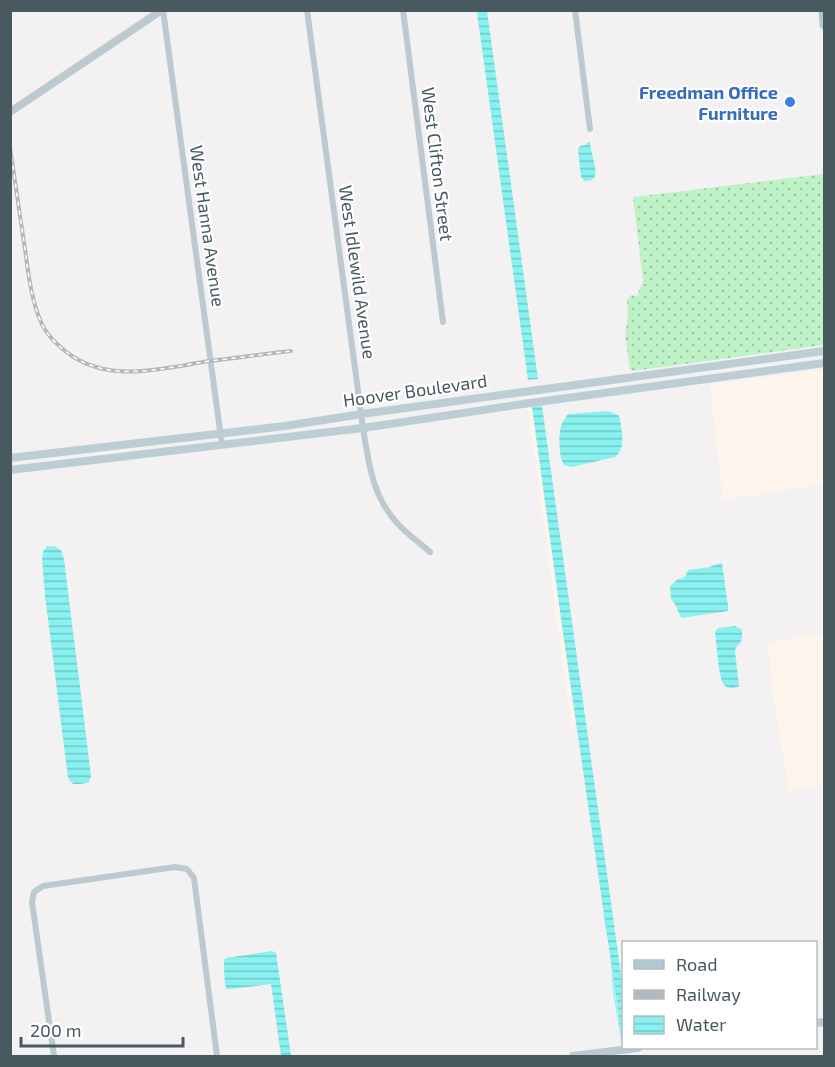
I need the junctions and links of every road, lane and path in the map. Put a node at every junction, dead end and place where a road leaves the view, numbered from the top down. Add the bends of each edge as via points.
1 (162, 10) edge
2 (307, 10) edge
3 (403, 10) edge
4 (575, 10) edge
5 (823, 10) edge
6 (825, 25) edge
7 (10, 112) edge
8 (590, 129) dead end
9 (443, 322) dead end
10 (825, 351) edge
11 (825, 363) edge
12 (362, 414) junction
13 (363, 428) junction
14 (220, 433) junction
15 (222, 445) junction
16 (10, 458) edge
17 (10, 470) edge
18 (430, 552) dead end
19 (627, 1049) edge
20 (54, 1056) edge
21 (217, 1056) edge
22 (573, 1056) edge

1 - 7 street
1 - 14 street, West Hanna Avenue
2 - 12 street, West Idlewild Avenue
3 - 9 street, West Clifton Street
4 - 8 street
5 - 6 main road
10 - 12 main road, Hoover Boulevard
11 - 13 main road, Hoover Boulevard
12 - 13 street, West Idlewild Avenue
12 - 14 main road, Hoover Boulevard
13 - 15 main road, Hoover Boulevard
13 - 18 street, West Idlewild Avenue via 372,478 380,498 398,524
14 - 15 street, West Hanna Avenue
14 - 16 main road, Hoover Boulevard
15 - 17 main road, Hoover Boulevard
19 - 22 street
20 - 21 street via 32,902 34,892 43,886 175,867 186,869 194,878

